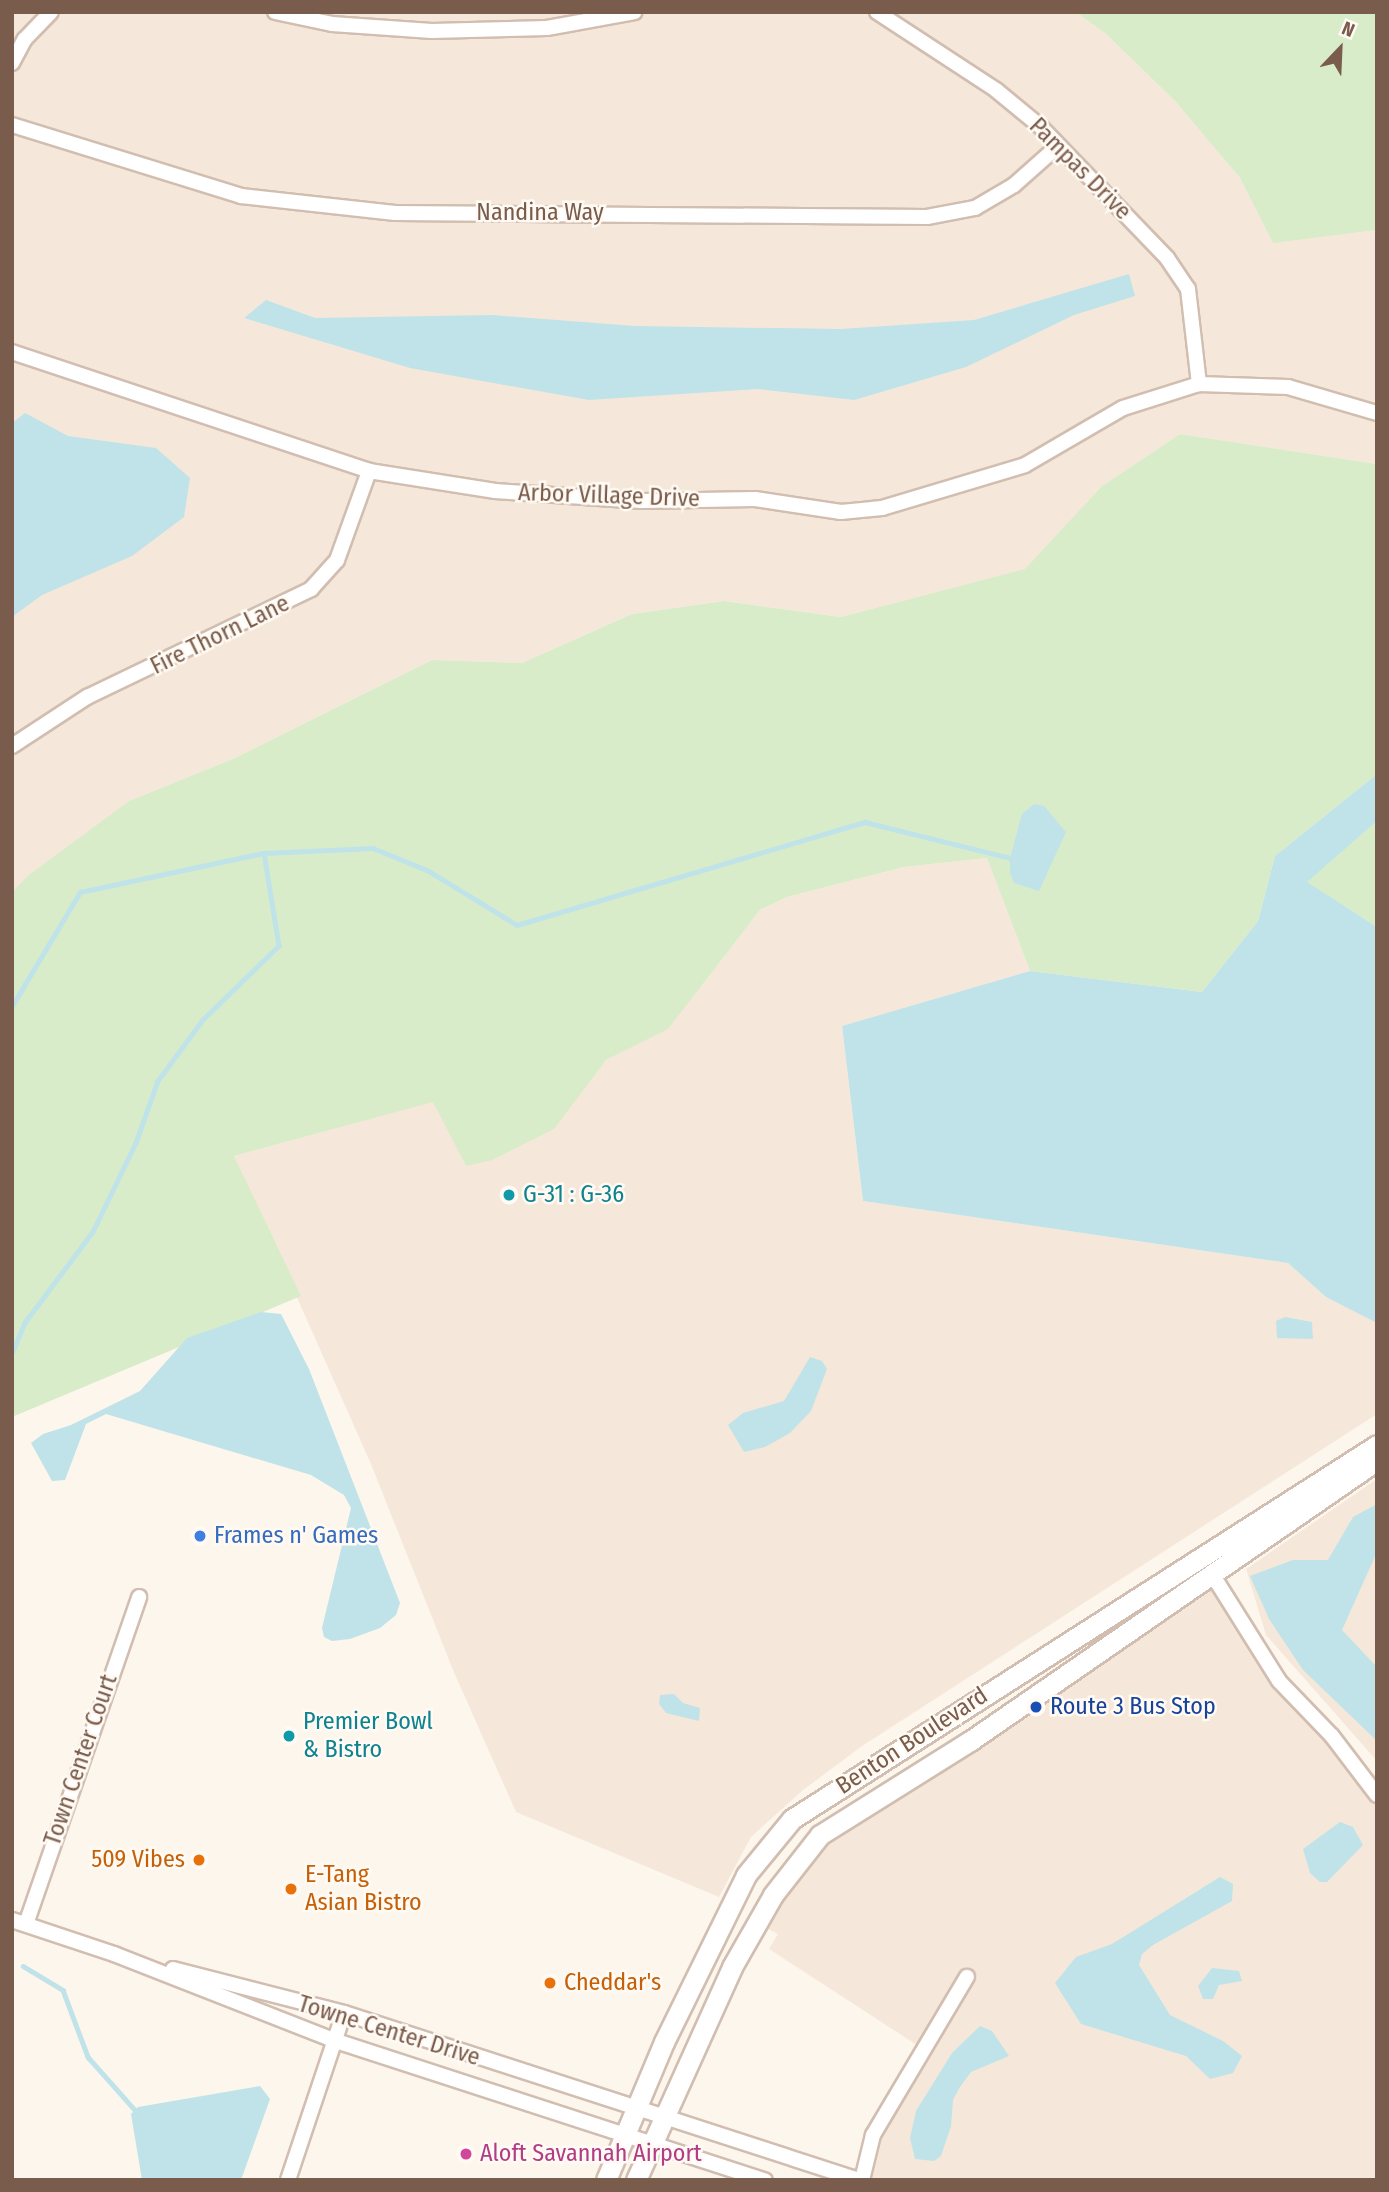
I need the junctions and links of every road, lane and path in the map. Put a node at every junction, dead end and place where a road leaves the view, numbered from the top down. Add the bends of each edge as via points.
1 (51, 12) edge
2 (275, 12) edge
3 (635, 12) edge
4 (877, 12) edge
5 (12, 63) edge
6 (12, 125) edge
7 (1057, 147) junction
8 (12, 352) edge
9 (1199, 384) junction
10 (1377, 413) edge
11 (369, 471) junction
12 (12, 746) edge
13 (1377, 1445) edge
14 (1377, 1460) edge
15 (1212, 1574) junction
16 (139, 1597) dead end
17 (1377, 1795) edge
18 (19, 1922) edge
19 (114, 1954) junction
20 (967, 1977) dead end
21 (344, 2013) junction
22 (333, 2040) junction
23 (633, 2109) junction
24 (661, 2119) junction
25 (623, 2136) junction
26 (650, 2144) junction
27 (288, 2180) edge
28 (606, 2180) edge
29 (636, 2180) edge
30 (765, 2180) edge
31 (860, 2180) edge

1 - 5 street via 25,38
2 - 3 street via 332,24 432,31 547,29
4 - 7 street, Pampas Drive via 996,90
6 - 7 street, Nandina Way via 241,196 395,213 927,217 975,208 1014,186
7 - 9 street, Pampas Drive via 1167,258 1188,289
8 - 11 street, Arbor Village Drive
9 - 10 street, Arbor Village Drive via 1289,387
9 - 11 street, Arbor Village Drive via 1123,408 1025,465 861,510 841,512 755,499 642,502 495,491
11 - 12 street, Fire Thorn Lane via 337,560 311,589 87,697
13 - 23 street, Benton Boulevard via 792,1819 746,1875
14 - 15 street, Benton Boulevard
15 - 17 street via 1279,1681 1332,1736
15 - 24 street, Benton Boulevard via 970,1741 820,1835 773,1895 732,1967
16 - 18 street, Town Center Court
18 - 19 street, Towne Center Drive
19 - 21 street, Towne Center Drive
19 - 22 street, Towne Center Drive
20 - 31 street via 873,2135
21 - 22 street
21 - 23 street, Towne Center Drive
22 - 25 street, Towne Center Drive
22 - 27 street
23 - 24 street, Towne Center Drive
23 - 25 street, Benton Boulevard
24 - 26 street, Benton Boulevard
24 - 31 street, Towne Center Drive
25 - 26 street, Towne Center Drive
25 - 28 street, Benton Boulevard
26 - 29 street, Benton Boulevard
26 - 30 street, Towne Center Drive

